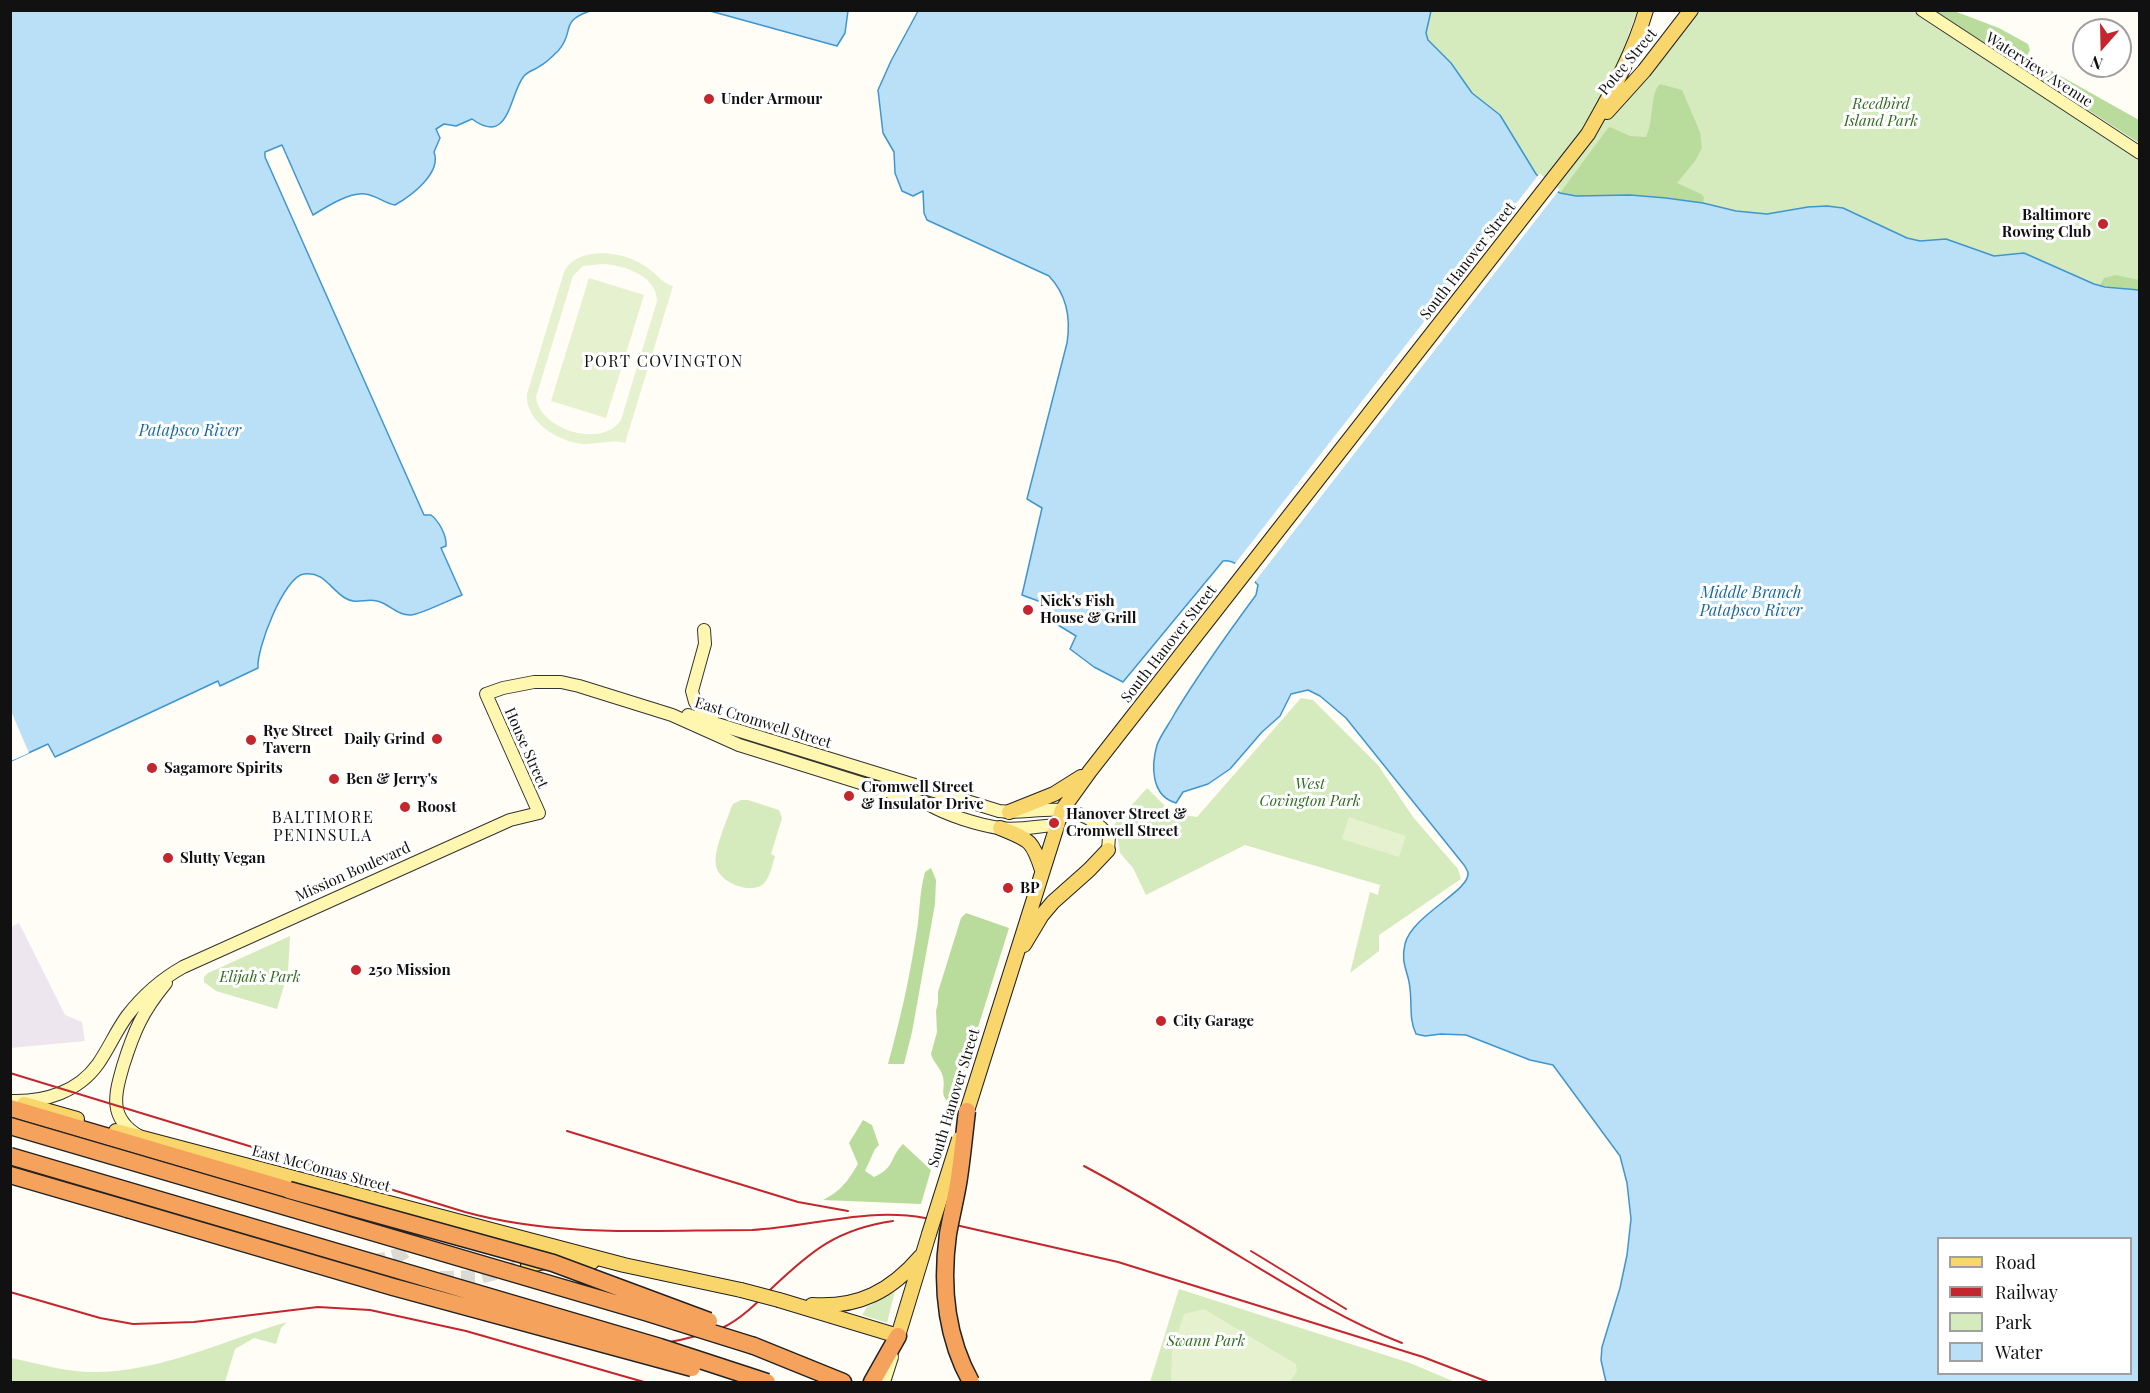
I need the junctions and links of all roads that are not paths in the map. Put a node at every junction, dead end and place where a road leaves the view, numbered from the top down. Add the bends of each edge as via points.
1 (1646, 10) edge
2 (1691, 10) edge
3 (1922, 10) edge
4 (1588, 134) junction
5 (2139, 153) edge
6 (704, 630) dead end
7 (672, 715) junction
8 (713, 722) junction
9 (1090, 771) junction
10 (1062, 810) junction
11 (1010, 812) junction
12 (539, 813) joint
13 (1056, 825) junction
14 (1000, 828) junction
15 (1108, 850) joint
16 (1042, 870) junction
17 (183, 967) junction
18 (1010, 970) junction
19 (11, 1103) edge
20 (967, 1111) junction
21 (10, 1126) edge
22 (142, 1137) junction
23 (10, 1156) edge
24 (10, 1174) edge
25 (375, 1201) junction
26 (410, 1218) dead end
27 (924, 1252) junction
28 (528, 1265) tunnel mouth
29 (624, 1265) junction
30 (870, 1297) junction
31 (779, 1300) junction
32 (854, 1323) junction
33 (898, 1336) junction
34 (754, 1346) junction
35 (766, 1383) edge
36 (843, 1383) edge
37 (872, 1383) edge
38 (884, 1383) edge
39 (971, 1383) edge

1 - 4 main road, South Hanover Street via 1621,77
2 - 4 main road, Potee Street
3 - 5 street, Waterview Avenue
4 - 9 main road, South Hanover Street
6 - 8 street via 705,644 692,691 695,702
7 - 8 street, East Cromwell Street via 687,714
7 - 12 street, House Street via 561,682 523,684 486,694
7 - 14 street, East Cromwell Street via 739,745
8 - 11 street, East Cromwell Street
9 - 10 main road, South Hanover Street
9 - 11 main road via 1054,794
10 - 11 street, East Cromwell Street
10 - 13 main road, South Hanover Street
10 - 15 street via 1098,824 1109,837
12 - 17 street, Mission Boulevard via 510,820
13 - 14 street, East Cromwell Street
13 - 16 main road, South Hanover Street
14 - 16 main road via 1028,841
15 - 18 main road via 1049,906
16 - 18 main road, South Hanover Street
17 - 19 street, Mission Boulevard via 150,989 126,1017 97,1065 79,1083 47,1098
17 - 22 street, Mission Boulevard via 141,1017 117,1085 118,1115 127,1128
18 - 20 main road, South Hanover Street
19 - 22 main road, East McComas Street
19 - 34 highway, bridge via 289,1190 553,1263 705,1319
20 - 27 main road, South Hanover Street, bridge
20 - 39 highway, bridge via 948,1235 945,1287 953,1338
21 - 34 highway, bridge
22 - 25 main road, East McComas Street
23 - 35 highway, bridge via 679,1353
24 - 35 highway, bridge via 462,1306 708,1373
25 - 26 main road
25 - 29 main road, East McComas Street
27 - 30 main road via 902,1276
27 - 33 main road, South Hanover Street
28 - 29 main road, East McComas Street via 569,1260
29 - 31 main road, East McComas Street, bridge
30 - 31 main road via 831,1305
30 - 32 main road
31 - 32 main road
32 - 33 main road
33 - 37 highway
33 - 38 street, South Hanover Street
34 - 36 highway

